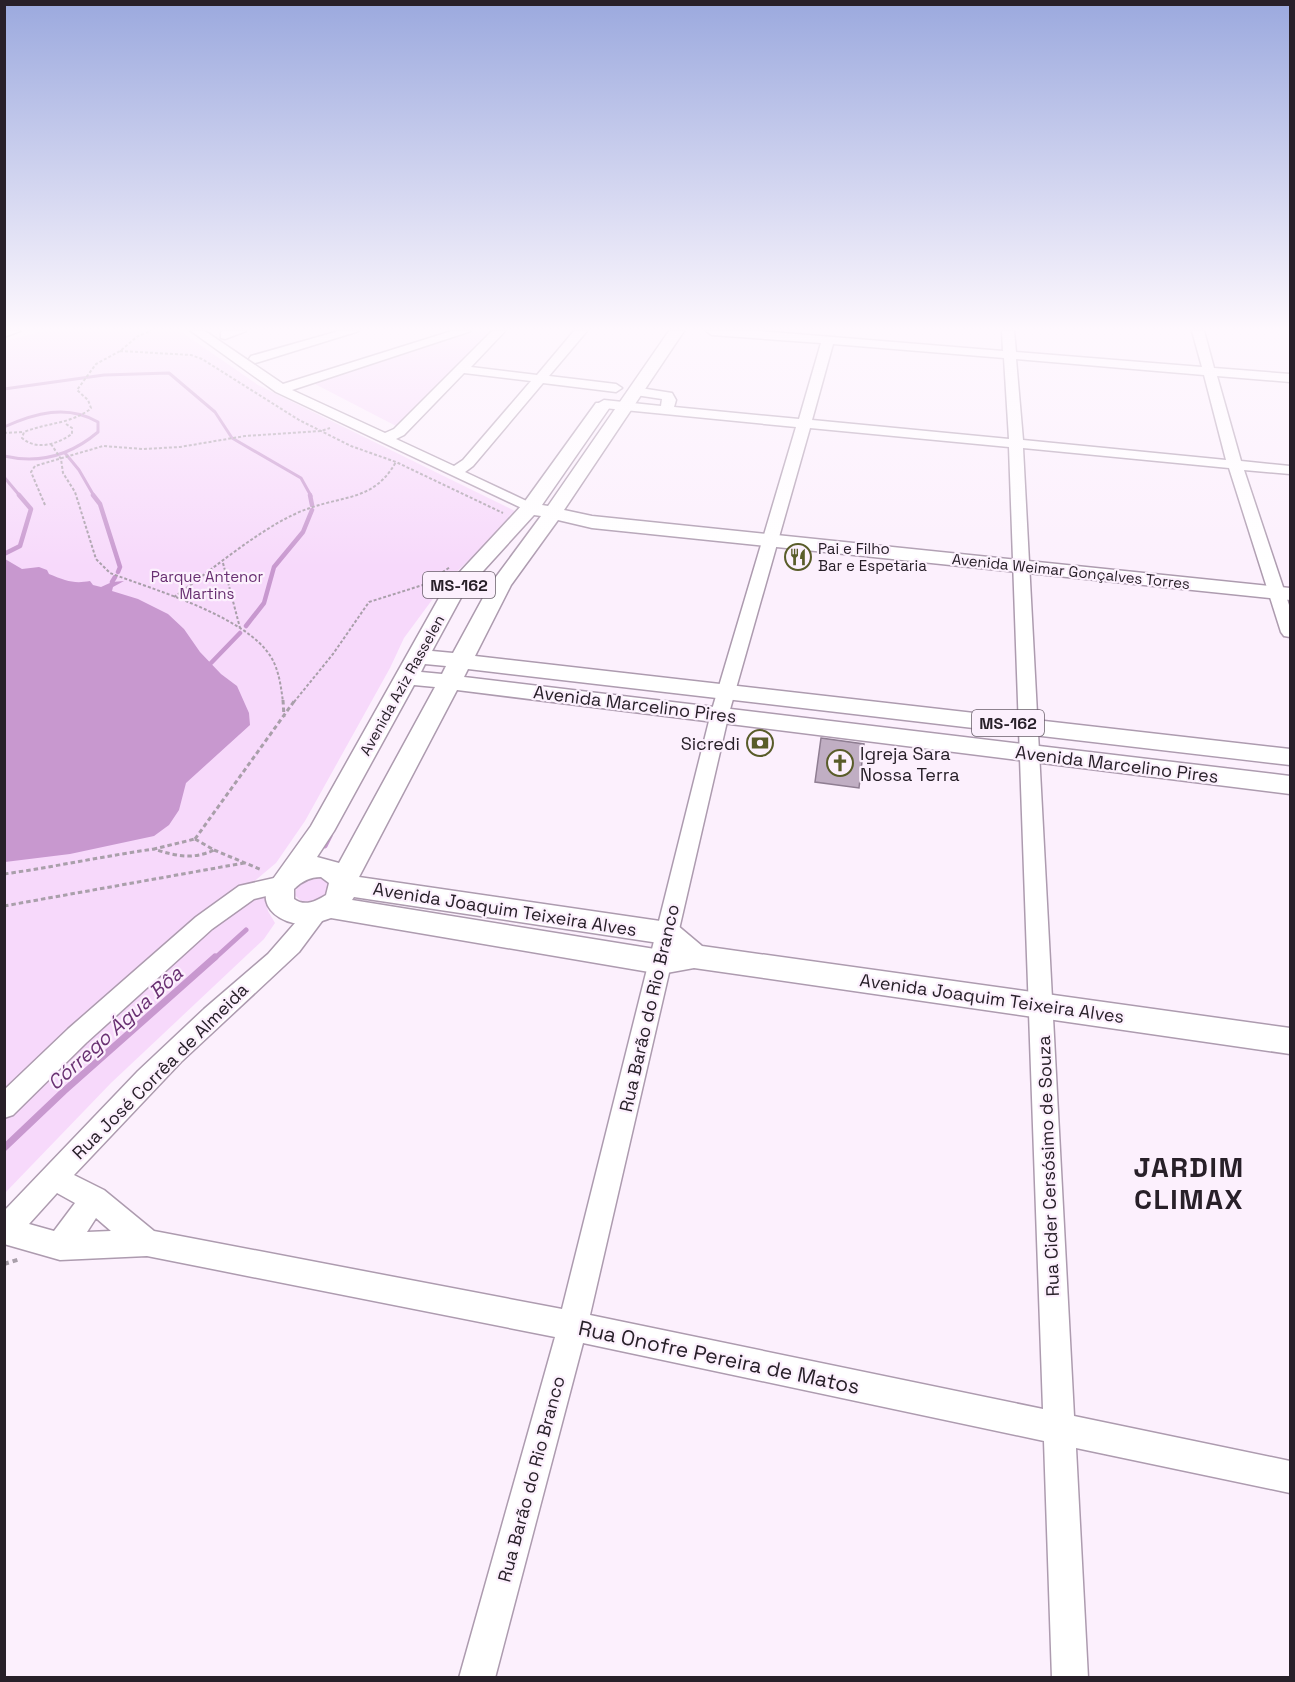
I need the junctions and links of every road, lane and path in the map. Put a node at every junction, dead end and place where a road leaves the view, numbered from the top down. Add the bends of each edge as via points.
1 (90, 409) edge
2 (280, 409) edge
3 (325, 409) edge
4 (343, 409) edge
5 (418, 409) edge
6 (513, 409) edge
7 (600, 409) edge
8 (621, 409) edge
9 (654, 409) edge
10 (808, 409) edge
11 (1013, 409) edge
12 (1221, 409) edge
13 (667, 411) joint
14 (350, 421) junction
15 (66, 423) junction
16 (804, 423) junction
17 (321, 431) junction
18 (24, 432) junction
19 (4, 433) edge
20 (392, 435) junction
21 (1016, 443) junction
22 (51, 444) junction
23 (61, 459) junction
24 (396, 462) junction
25 (468, 463) junction
26 (1235, 465) junction
27 (1290, 470) edge
28 (456, 472) junction
29 (489, 473) dead end
30 (533, 498) junction
31 (45, 506) dead end
32 (557, 508) junction
33 (507, 519) dead end
34 (772, 535) junction
35 (1021, 560) junction
36 (223, 563) junction
37 (451, 566) dead end
38 (1283, 587) edge
39 (174, 597) junction
40 (240, 629) junction
41 (1290, 632) edge
42 (413, 666) junction
43 (454, 671) junction
44 (723, 703) junction
45 (284, 717) junction
46 (1028, 726) junction
47 (1030, 753) junction
48 (1290, 757) edge
49 (1290, 785) edge
50 (195, 839) junction
51 (154, 849) junction
52 (214, 850) junction
53 (244, 863) junction
54 (4, 874) edge
55 (287, 880) junction
56 (333, 897) junction
57 (4, 906) edge
58 (667, 933) junction
59 (625, 941) junction
60 (694, 956) junction
61 (661, 962) junction
62 (1041, 1004) junction
63 (1290, 1041) edge
64 (4, 1107) edge
65 (54, 1178) junction
66 (94, 1199) junction
67 (5, 1231) edge
68 (147, 1243) junction
69 (60, 1246) junction
70 (573, 1326) junction
71 (1059, 1428) junction
72 (1290, 1477) edge
73 (477, 1677) edge
74 (1070, 1677) edge

1 - 15 path
2 - 17 path
3 - 14 street
4 - 20 street
5 - 20 street
6 - 25 street
7 - 30 main road, Avenida Aziz Rasselen / MS-162
8 - 32 main road, MS-162
9 - 13 street
10 - 16 street, Rua Barão do Rio Branco
11 - 21 street, Rua Cider Cersósimo de Souza
12 - 26 street
13 - 16 street
14 - 17 path
14 - 20 street
15 - 18 path via 42,425
15 - 22 path via 72,434
16 - 21 street
16 - 34 street, Rua Barão do Rio Branco
17 - 23 path via 143,449 103,446
17 - 24 path
18 - 19 path
18 - 22 path via 22,438 27,443
20 - 25 street
20 - 28 street
21 - 26 street
21 - 35 street, Rua Cider Cersósimo de Souza
22 - 23 path
23 - 31 path via 35,466 31,472
23 - 39 path via 96,559 111,573
24 - 33 path via 498,510
24 - 36 path via 387,478 370,491 308,508 281,520
25 - 28 street
25 - 29 street
26 - 27 street
26 - 38 street
28 - 30 street
30 - 32 main road, Avenida Weimar Gonçalves Torres
30 - 42 main road, Avenida Aziz Rasselen / MS-162 via 455,589
32 - 34 main road, Avenida Weimar Gonçalves Torres via 592,522
32 - 43 main road, MS-162 via 501,585
34 - 35 main road, Avenida Weimar Gonçalves Torres
34 - 44 street, Rua Barão do Rio Branco
35 - 38 main road, Avenida Weimar Gonçalves Torres
35 - 46 street, Rua Cider Cersósimo de Souza
36 - 39 path
36 - 40 path
37 - 45 path via 426,584 369,602
38 - 41 street
39 - 40 path
40 - 45 path via 271,657 281,683
42 - 43 main road, Avenida Marcelino Pires / MS-162
42 - 55 main road, Avenida Aziz Rasselen via 321,831
43 - 44 main road, Avenida Marcelino Pires / MS-162
43 - 56 main road
44 - 46 main road, Avenida Marcelino Pires / MS-162
44 - 47 main road, Avenida Marcelino Pires / MS-162
44 - 58 street, Rua Barão do Rio Branco
45 - 50 path
46 - 47 street, Rua Cider Cersósimo de Souza
46 - 48 main road, Avenida Marcelino Pires / MS-162
47 - 49 main road, Avenida Marcelino Pires / MS-162
47 - 62 street, Rua Cider Cersósimo de Souza
50 - 51 path
50 - 52 path
51 - 52 path via 187,857 201,857
51 - 54 path
52 - 53 path
53 - 55 path
53 - 57 path
55 - 56 main road via 300,871 322,867 339,874
55 - 56 main road via 279,892 280,900 293,912
55 - 64 street via 247,892 204,923 76,1036
56 - 59 main road
56 - 65 street, Rua José Corrêa de Almeida via 292,944 196,1031
58 - 59 main road, Avenida Joaquim Teixeira Alves
58 - 60 main road
58 - 61 street, Rua Barão do Rio Branco
59 - 61 main road
60 - 61 main road, Avenida Joaquim Teixeira Alves
60 - 62 main road, Avenida Joaquim Teixeira Alves
61 - 70 street, Rua Barão do Rio Branco
62 - 63 main road, Avenida Joaquim Teixeira Alves
62 - 71 street, Rua Cider Cersósimo de Souza
65 - 66 street, Rua Onofre Pereira de Matos
65 - 67 street, Rua José Corrêa de Almeida
66 - 68 street, Rua Onofre Pereira de Matos
66 - 69 street
67 - 69 street, Rua Onofre Pereira de Matos
68 - 69 street, Rua Onofre Pereira de Matos
68 - 70 street, Rua Onofre Pereira de Matos
70 - 71 street, Rua Onofre Pereira de Matos
70 - 73 street, Rua Barão do Rio Branco
71 - 72 street, Rua Onofre Pereira de Matos
71 - 74 street, Rua Cider Cersósimo de Souza

